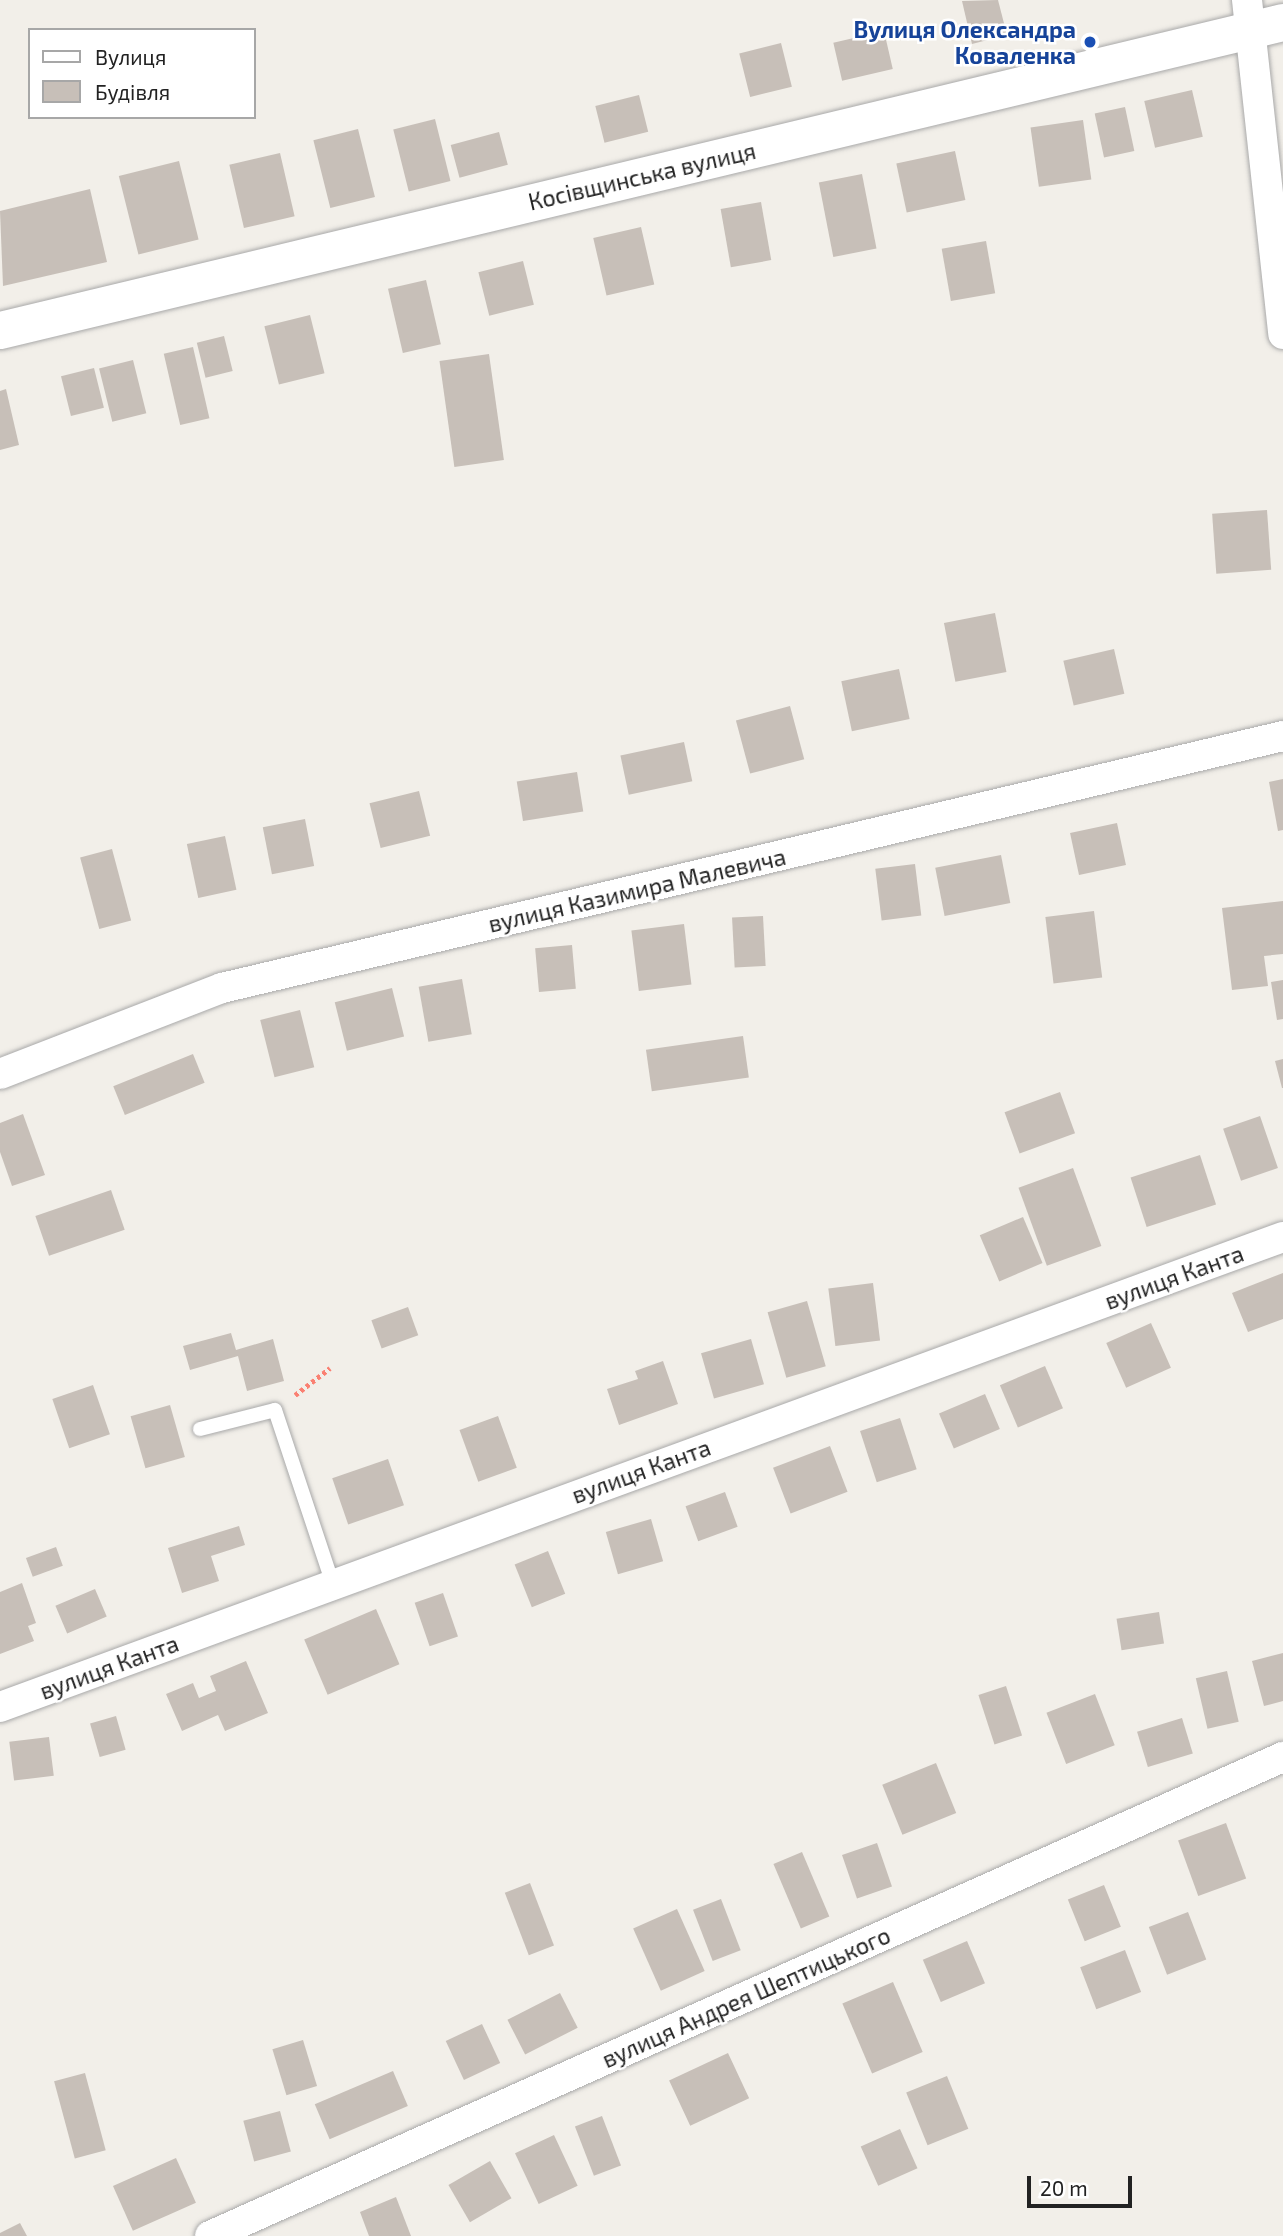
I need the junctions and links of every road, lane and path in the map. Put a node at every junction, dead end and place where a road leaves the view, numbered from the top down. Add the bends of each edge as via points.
1 (1248, 15) edge
2 (1283, 22) edge
3 (0, 330) edge
4 (1283, 334) edge
5 (1283, 736) edge
6 (0, 1074) edge
7 (1283, 1237) edge
8 (330, 1368) dead end
9 (275, 1410) junction
10 (200, 1429) dead end
11 (333, 1584) junction
12 (0, 1707) edge
13 (1283, 1757) edge
14 (210, 2236) edge

1 - 2 street, Косівщинська вулиця
1 - 3 street, Косівщинська вулиця
1 - 4 street
5 - 6 street, вулиця Казимира Малевича via 222,988
7 - 11 street, вулиця Канта
8 - 9 path
9 - 10 lane
9 - 11 lane
11 - 12 street, вулиця Канта
13 - 14 street, вулиця Андрея Шептицького

